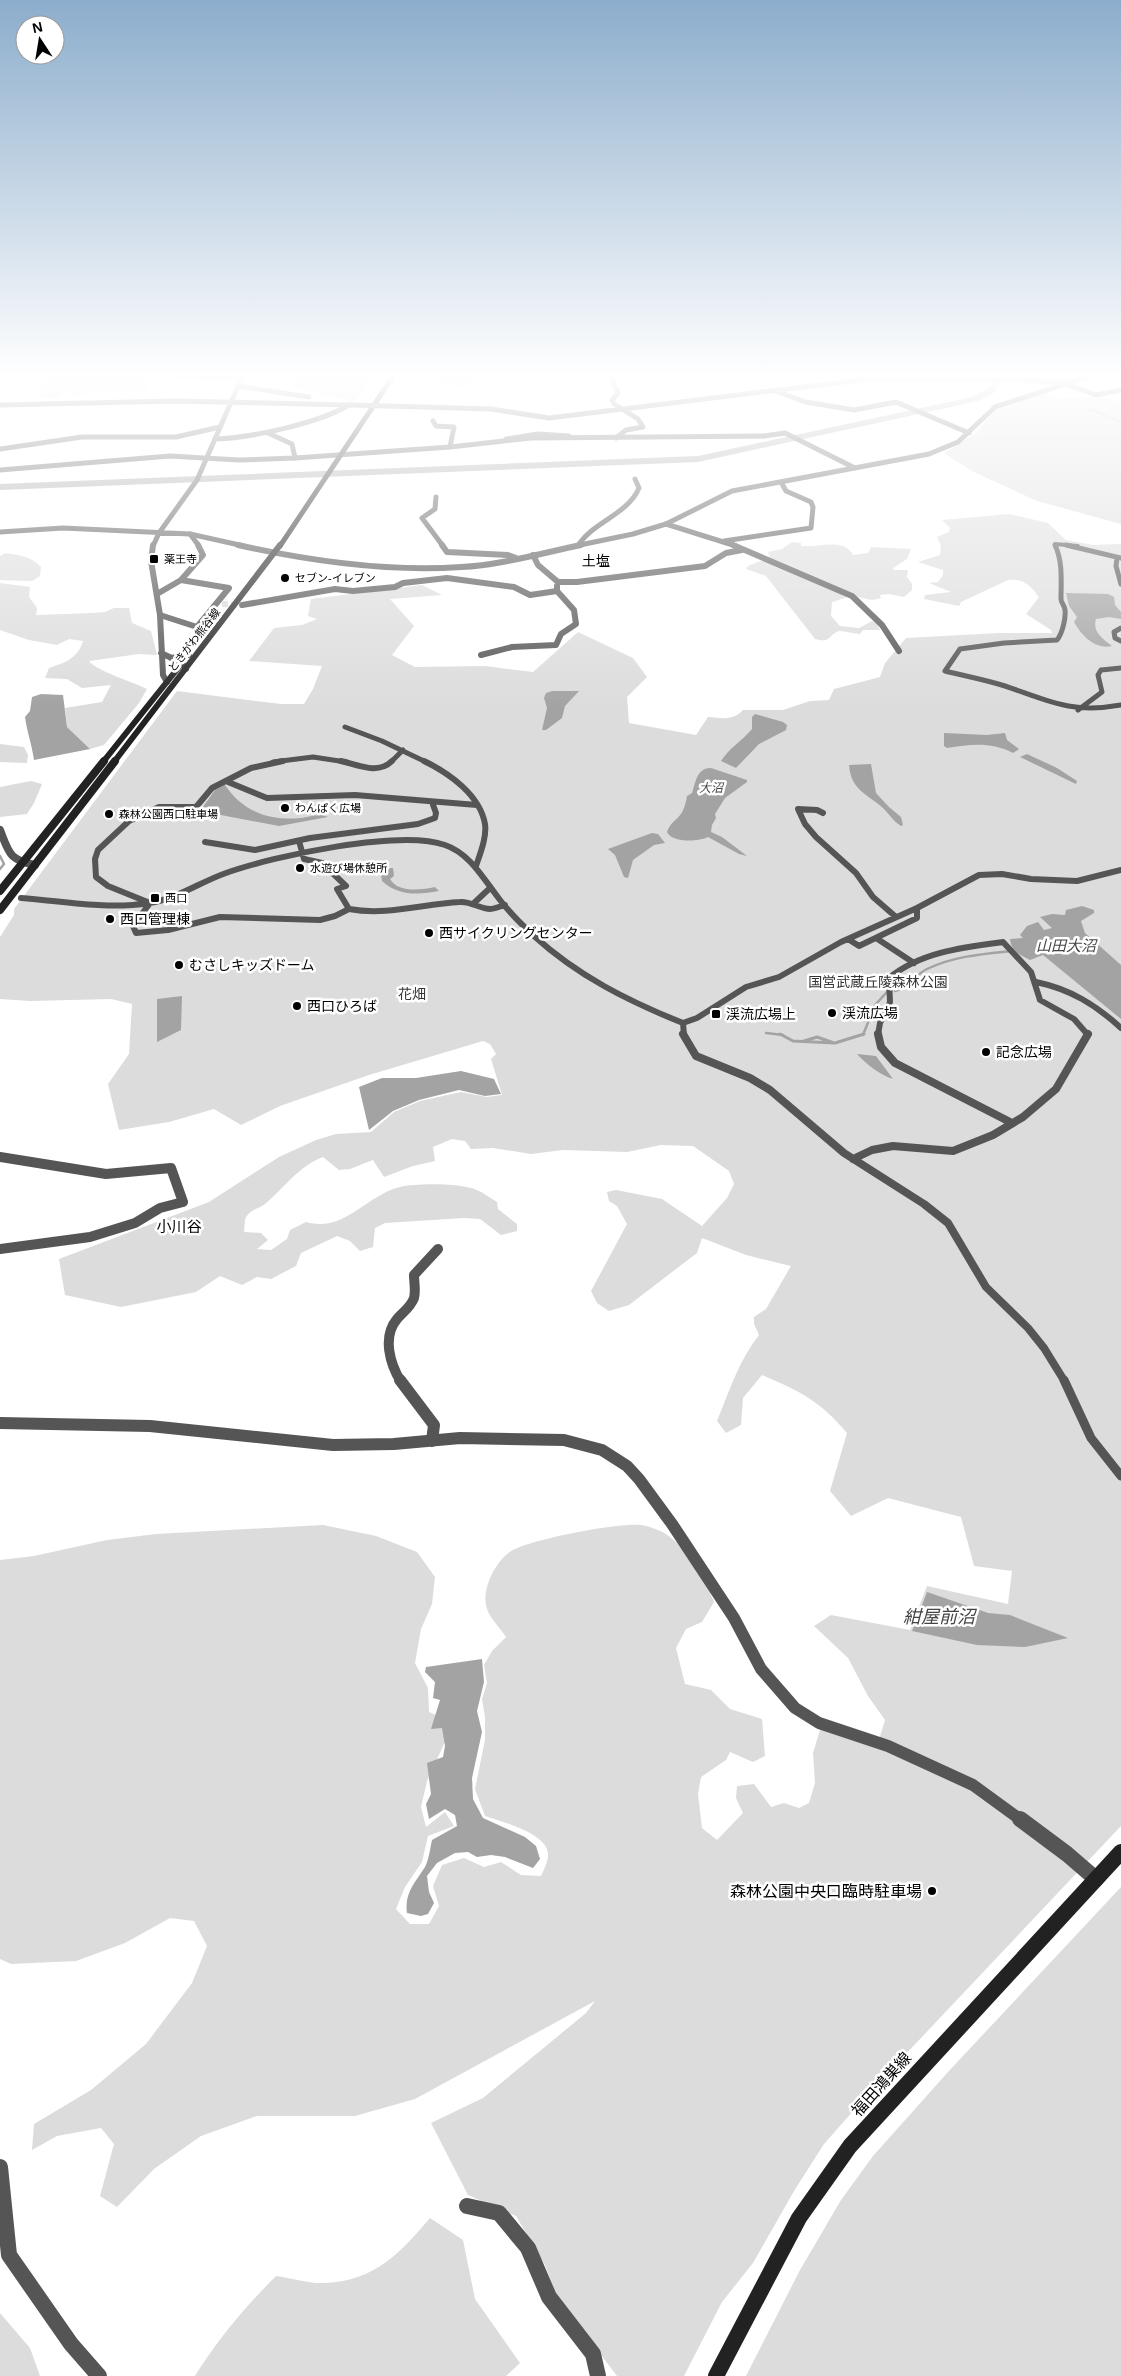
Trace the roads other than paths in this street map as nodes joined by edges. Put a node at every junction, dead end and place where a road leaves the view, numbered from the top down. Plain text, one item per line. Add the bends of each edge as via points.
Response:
1 (192, 486) edge
2 (313, 486) edge
3 (320, 486) edge
4 (638, 486) edge
5 (763, 486) edge
6 (783, 486) edge
7 (436, 497) dead end
8 (666, 524) junction
9 (0, 532) edge
10 (159, 533) junction
11 (190, 534) junction
12 (724, 541) junction
13 (579, 544) junction
14 (742, 550) junction
15 (272, 552) junction
16 (470, 554) junction
17 (533, 555) junction
18 (516, 558) junction
19 (1119, 558) edge
20 (453, 567) junction
21 (447, 578) junction
22 (181, 580) junction
23 (558, 582) junction
24 (1121, 584) edge
25 (557, 591) junction
26 (158, 594) junction
27 (242, 605) tunnel mouth
28 (160, 614) junction
29 (1121, 628) edge
30 (1121, 641) edge
31 (899, 651) dead end
32 (161, 653) junction
33 (189, 654) junction
34 (482, 654) dead end
35 (170, 658) junction
36 (184, 666) junction
37 (1121, 668) edge
38 (167, 682) junction
39 (1121, 705) edge
40 (1078, 710) junction
41 (345, 727) dead end
42 (403, 750) junction
43 (228, 782) junction
44 (432, 802) junction
45 (478, 804) junction
46 (823, 813) dead end
47 (0, 830) edge
48 (299, 841) junction
49 (205, 842) dead end
50 (303, 854) junction
51 (22, 863) junction
52 (35, 865) junction
53 (476, 866) junction
54 (1121, 870) edge
55 (490, 888) junction
56 (0, 891) edge
57 (21, 898) dead end
58 (150, 903) junction
59 (474, 903) junction
60 (505, 905) junction
61 (917, 908) junction
62 (349, 909) junction
63 (0, 910) edge
64 (896, 917) junction
65 (876, 938) junction
66 (848, 939) junction
67 (914, 963) junction
68 (1036, 982) junction
69 (683, 1023) junction
70 (1121, 1028) edge
71 (1012, 1123) junction
72 (0, 1157) edge
73 (853, 1159) junction
74 (0, 1249) edge
75 (438, 1249) dead end
76 (0, 1423) edge
77 (432, 1441) junction
78 (1121, 1476) edge
79 (1121, 1852) edge
80 (1096, 1880) junction
81 (0, 2166) edge
82 (467, 2206) dead end
83 (99, 2376) edge
84 (598, 2376) edge
85 (716, 2376) edge

1 - 10 street
2 - 15 main road, ときがわ熊谷線
3 - 15 main road, ときがわ熊谷線
4 - 13 street via 634,500 585,534
5 - 8 street via 720,495
6 - 12 street via 786,491 811,502 811,528
7 - 16 street via 434,509 422,518 443,549
8 - 12 street
8 - 13 street
9 - 10 street via 63,528
10 - 11 street
10 - 26 street via 150,555
11 - 15 street
11 - 22 street via 203,555
12 - 14 street
13 - 17 street
14 - 23 street via 726,553 706,566 658,574
14 - 31 street via 852,596 882,625
15 - 20 street via 396,567
15 - 33 main road, ときがわ熊谷線
15 - 36 main road, ときがわ熊谷線
16 - 18 street
16 - 20 street
17 - 18 street
17 - 23 street via 538,565
18 - 20 street
19 - 24 street via 1116,566
19 - 40 street via 1077,546 1055,544 1059,554 1060,600 1064,610 1061,635 1057,640 960,649 946,671
20 - 21 street
21 - 25 street via 514,587 530,595
21 - 27 street via 403,583 395,588 335,589
22 - 26 street
22 - 28 street via 229,588 197,627
23 - 25 street
25 - 34 street via 574,610 576,624 561,634 556,645 512,647
26 - 28 street
28 - 32 street
29 - 30 street via 1114,632 1115,638
32 - 35 street
32 - 38 street
33 - 35 street
33 - 36 main road, ときがわ熊谷線
35 - 36 street
36 - 38 main road, ときがわ熊谷線
36 - 52 main road, ときがわ熊谷線
37 - 40 street via 1101,670 1098,675 1102,692
38 - 51 main road, ときがわ熊谷線
39 - 40 street
41 - 42 street
42 - 43 street via 386,767 375,769 330,758 294,758 251,768
42 - 45 street via 455,780
43 - 44 street via 268,798 355,795
43 - 58 street via 212,788 196,807 159,807 140,816 117,830 98,850 96,877 105,886
44 - 45 street
44 - 48 street via 436,813 430,821
45 - 53 street via 485,825
46 - 64 street via 798,809 816,837 856,873 873,897
47 - 51 street via 11,858
48 - 49 street via 255,850
48 - 50 street
50 - 53 street via 427,840 445,844
50 - 58 street via 259,862
50 - 62 street via 304,859 322,863 346,886 337,889
51 - 52 street
51 - 56 main road, ときがわ熊谷線
52 - 63 main road, ときがわ熊谷線
53 - 55 street
54 - 61 street via 1078,881 988,874
55 - 59 street
55 - 60 street
57 - 58 street
58 - 62 street via 133,926 136,933 170,930 221,917 303,920 341,915
59 - 60 street via 490,909
59 - 62 street via 401,911
60 - 69 street via 553,952 615,994
61 - 64 street
61 - 65 street via 917,918
64 - 66 street
65 - 66 street via 860,946
65 - 67 street
66 - 69 street via 779,977 746,987 697,1018
67 - 68 street via 1003,942 1025,963
67 - 71 street via 894,972 889,978 890,1003 876,1035 884,1055
68 - 70 street via 1052,984 1079,995
68 - 71 street via 1040,1000 1074,1019 1088,1034 1086,1044 1074,1056 1056,1089
69 - 73 street via 683,1034 696,1056 750,1078 770,1090
71 - 73 street via 984,1141 965,1148 945,1151 890,1146 876,1148
72 - 74 street via 106,1174 171,1168 183,1202 160,1208 135,1223 90,1238
73 - 78 street via 948,1223 986,1287 1044,1348 1062,1375 1091,1438
75 - 77 street via 414,1276 414,1299 395,1322 390,1342 394,1367 405,1390 434,1425
76 - 77 street via 150,1426 333,1445
77 - 80 street via 460,1438 564,1440 585,1444 615,1457 639,1479 672,1524 734,1618 762,1669 794,1708 819,1723 888,1746 973,1785 1067,1854
79 - 80 main road, 福田鴻巣線
80 - 85 main road, 福田鴻巣線 via 850,2146 799,2218
81 - 83 street via 9,2255 71,2344
82 - 84 street via 499,2213 528,2248 549,2297 593,2354

